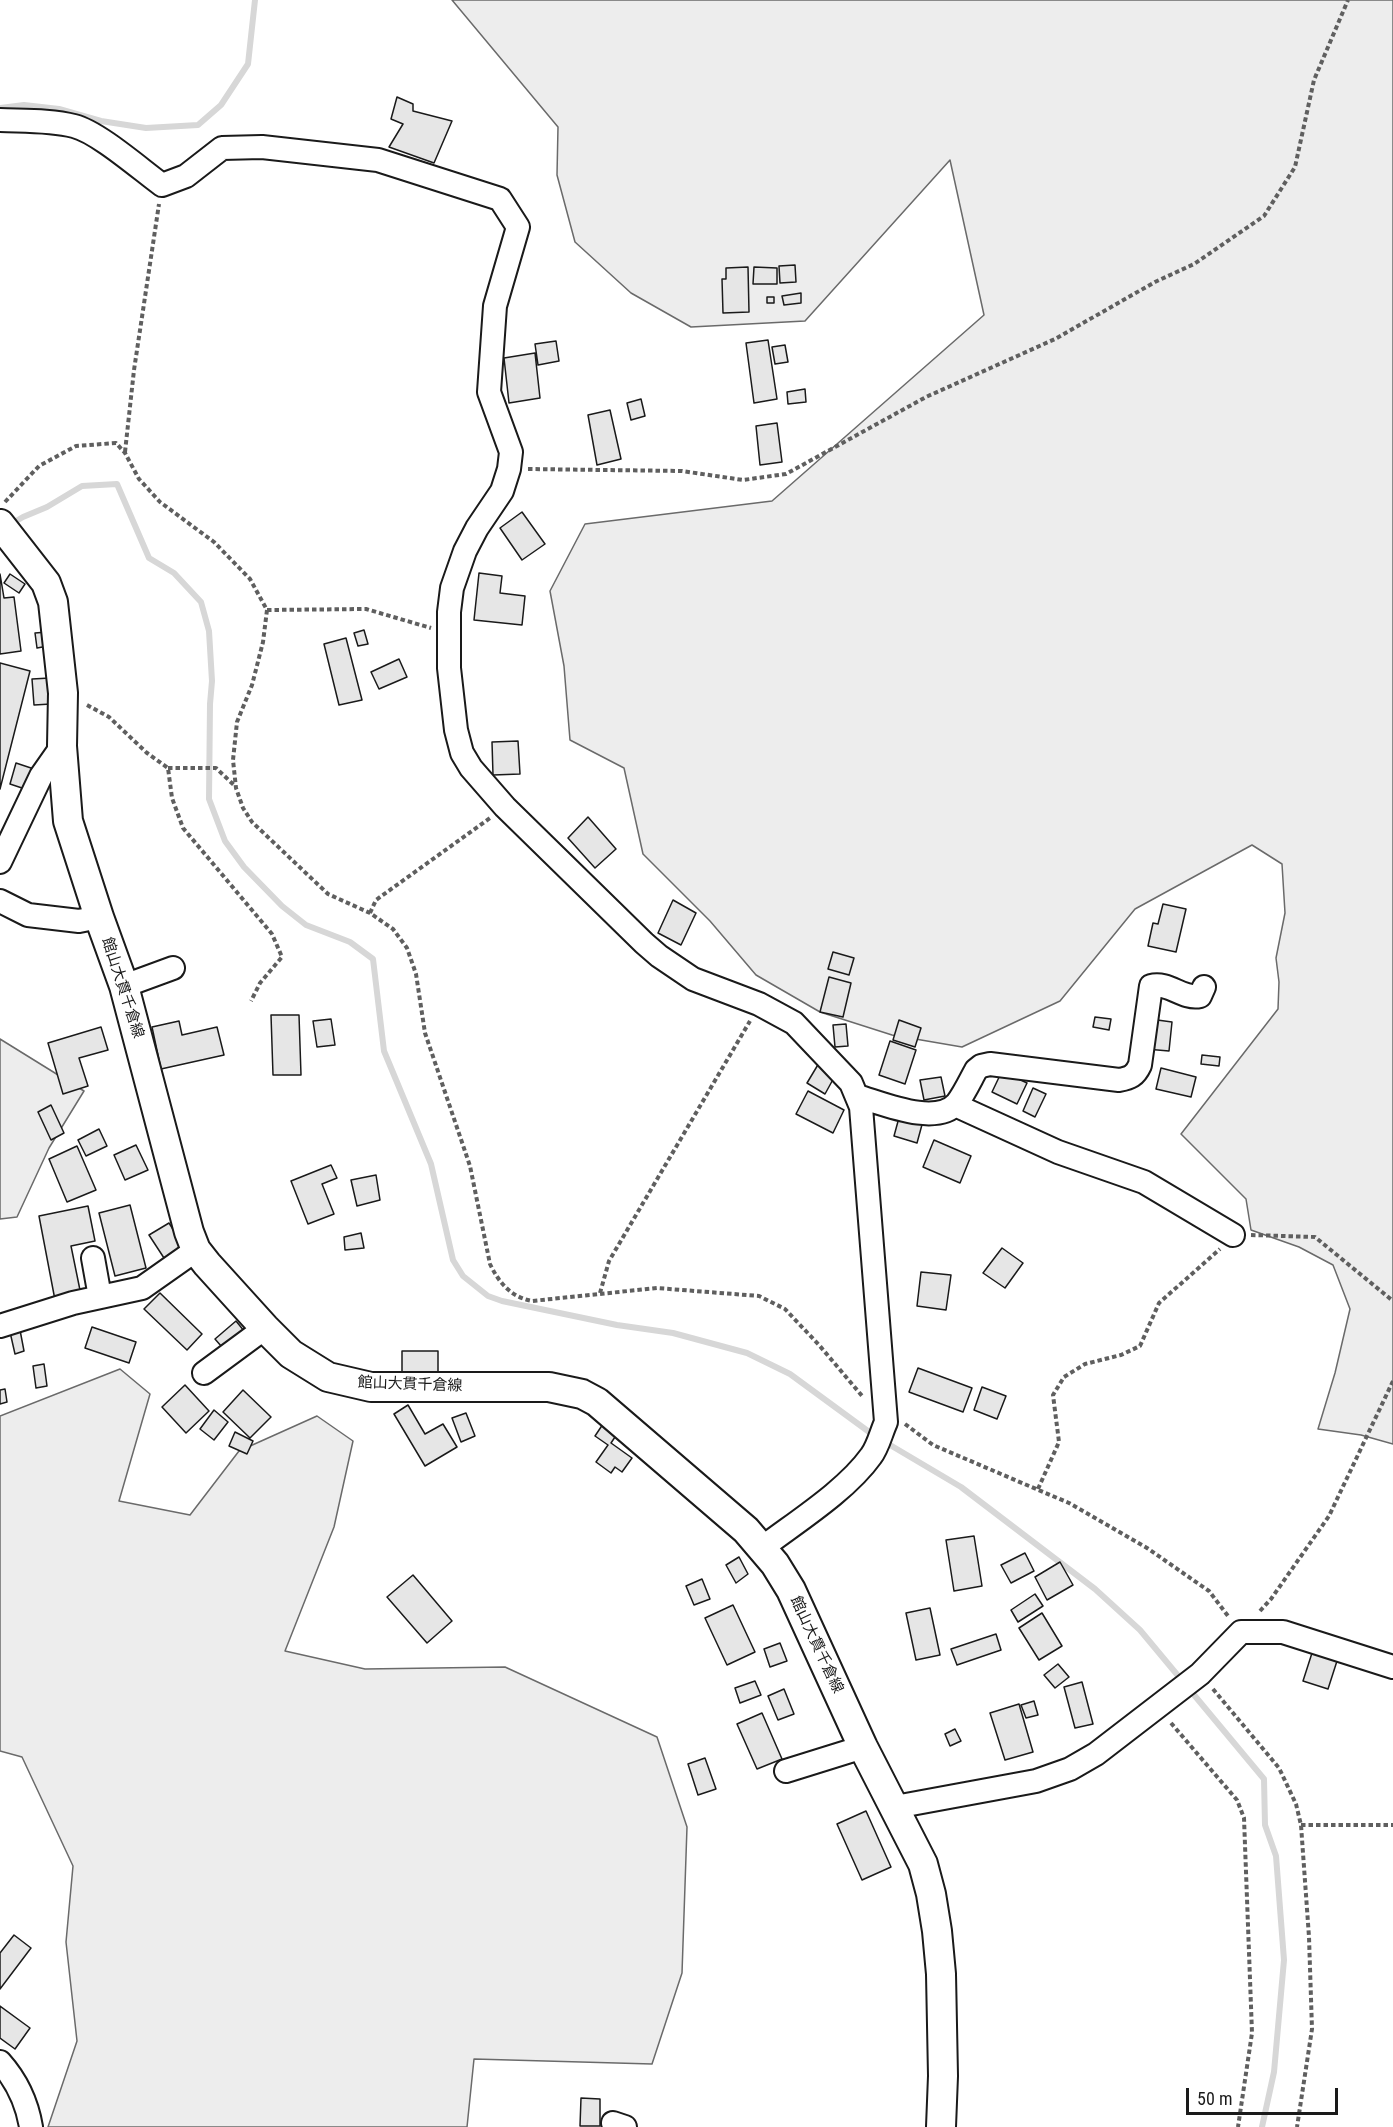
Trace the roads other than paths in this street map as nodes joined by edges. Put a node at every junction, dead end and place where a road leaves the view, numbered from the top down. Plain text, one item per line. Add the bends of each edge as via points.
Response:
1 (0, 120) edge
2 (6, 531) edge
3 (62, 747) junction
4 (7, 828) edge
5 (0, 862) edge
6 (0, 901) edge
7 (99, 916) junction
8 (173, 968) dead end
9 (124, 986) junction
10 (1204, 987) dead end
11 (857, 1096) junction
12 (955, 1105) junction
13 (1233, 1235) road end
14 (196, 1250) junction
15 (93, 1258) dead end
16 (100, 1297) junction
17 (0, 1326) edge
18 (265, 1328) junction
19 (204, 1373) dead end
20 (762, 1548) junction
21 (1393, 1667) edge
22 (863, 1747) junction
23 (786, 1771) dead end
24 (895, 1807) junction
25 (0, 2062) edge
26 (31, 2127) edge
27 (941, 2127) edge

1 - 11 street via 75,126 162,185 186,176 222,148 262,147 378,160 500,199 518,227 495,306 489,392 511,452 502,491 465,551 452,588 449,668 462,753 505,807 659,956 693,979 759,1004 794,1023 851,1083
2 - 3 main road, 館山大貫千倉線 via 46,583 53,602 63,693
3 - 4 street
3 - 7 main road, 館山大貫千倉線 via 68,821
4 - 5 street
6 - 7 street via 28,915 79,921
7 - 9 main road, 館山大貫千倉線
8 - 9 street
9 - 14 main road, 館山大貫千倉線
10 - 12 street via 1200,996 1194,997 1159,984 1151,986 1140,1065 1129,1078 990,1064 976,1070
11 - 12 street via 919,1114
11 - 20 street via 886,1422 873,1454 845,1485
12 - 13 street via 1058,1152 1144,1182
14 - 16 street via 142,1288
14 - 18 main road, 館山大貫千倉線
15 - 16 street
16 - 17 street
18 - 19 street
18 - 20 main road, 館山大貫千倉線 via 309,1366 349,1383 370,1387 549,1387 582,1394 597,1402 717,1504
20 - 22 main road, 館山大貫千倉線 via 791,1590
21 - 24 street via 1283,1632 1241,1632 1200,1674 1096,1754 1070,1768 1036,1781
22 - 23 street
22 - 24 main road, 館山大貫千倉線
24 - 27 main road, 館山大貫千倉線 via 922,1864 938,1931 943,2014
25 - 26 street via 23,2096

